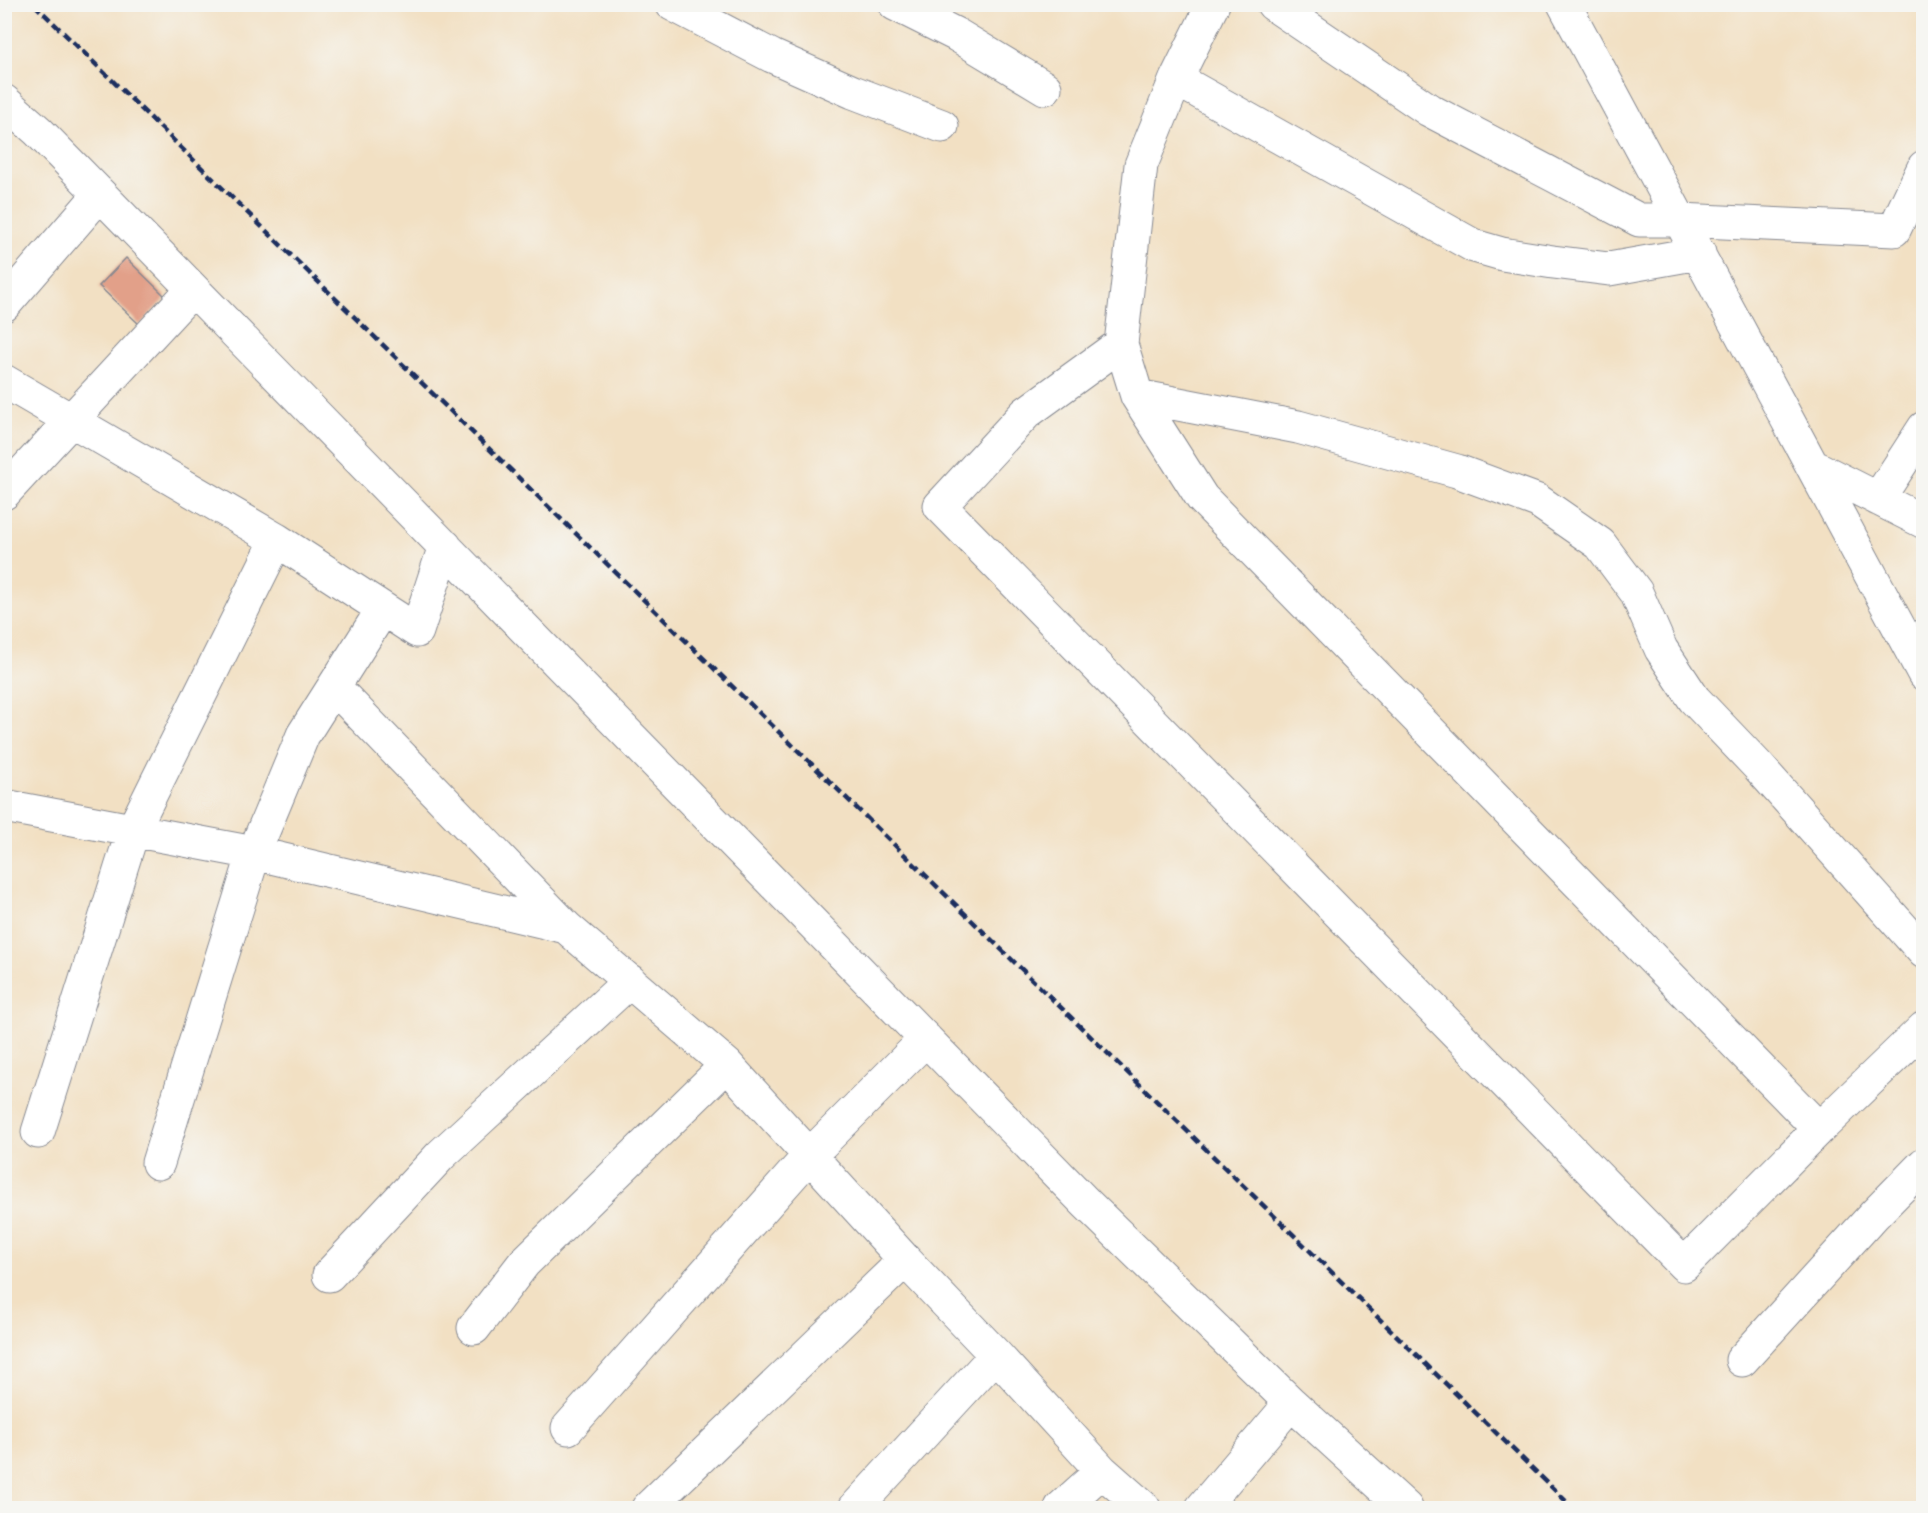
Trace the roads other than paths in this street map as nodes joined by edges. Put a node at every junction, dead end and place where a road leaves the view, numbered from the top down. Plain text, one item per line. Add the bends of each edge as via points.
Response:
1 (672, 4) edge
2 (895, 4) edge
3 (1213, 4) edge
4 (1273, 4) edge
5 (1564, 4) edge
6 (1176, 80) junction
7 (1045, 88) dead end
8 (4, 101) edge
9 (942, 126) dead end
10 (1923, 167) edge
11 (100, 194) junction
12 (1680, 220) junction
13 (1698, 253) junction
14 (193, 289) junction
15 (4, 305) edge
16 (1121, 344) junction
17 (4, 381) edge
18 (1137, 396) junction
19 (72, 420) junction
20 (1923, 428) edge
21 (1813, 466) junction
22 (4, 493) edge
23 (1878, 499) junction
24 (1923, 522) edge
25 (277, 540) junction
26 (445, 546) junction
27 (383, 609) junction
28 (1923, 674) edge
29 (334, 687) junction
30 (4, 806) edge
31 (133, 830) junction
32 (254, 853) junction
33 (566, 927) junction
34 (1923, 952) edge
35 (630, 981) junction
36 (1923, 1028) edge
37 (926, 1039) junction
38 (727, 1065) junction
39 (1819, 1129) junction
40 (38, 1132) dead end
41 (809, 1156) junction
42 (158, 1163) dead end
43 (1923, 1164) edge
44 (905, 1260) junction
45 (329, 1275) dead end
46 (474, 1328) dead end
47 (996, 1355) junction
48 (1742, 1360) dead end
49 (1291, 1403) junction
50 (568, 1428) dead end
51 (1102, 1471) junction
52 (648, 1509) edge
53 (855, 1509) edge
54 (1061, 1509) edge
55 (1144, 1509) edge
56 (1202, 1509) edge
57 (1406, 1509) edge

1 - 9 street via 782,60
2 - 7 street via 957,35
3 - 6 street
4 - 12 street via 1429,110 1639,220
5 - 12 street
6 - 13 street via 1474,246 1543,261 1609,269
6 - 16 street via 1141,165
8 - 11 street
10 - 12 street via 1894,230
11 - 14 street
11 - 15 street
12 - 13 street
13 - 21 street
14 - 19 street
14 - 26 street
16 - 18 street
16 - 39 street via 1026,413 940,506 1684,1265
17 - 19 street
18 - 34 street via 1298,427 1457,471 1538,501 1600,544 1636,592 1660,649 1694,699
18 - 39 street via 1202,498
19 - 22 street
19 - 25 street
20 - 23 street
21 - 23 street
21 - 28 street
23 - 24 street
25 - 27 street
25 - 31 street
26 - 27 street via 417,631
26 - 37 street
27 - 29 street
29 - 32 street via 303,735
29 - 33 street
30 - 31 street
31 - 32 street
31 - 40 street
32 - 33 street
32 - 42 street
33 - 35 street
35 - 38 street
35 - 45 street via 441,1155
36 - 39 street
37 - 41 street
37 - 49 street via 1087,1204
38 - 41 street
38 - 46 street via 524,1263
41 - 44 street
41 - 50 street
43 - 48 street
44 - 47 street
44 - 52 street
47 - 51 street
47 - 53 street
49 - 56 street
49 - 57 street
51 - 54 street
51 - 55 street

